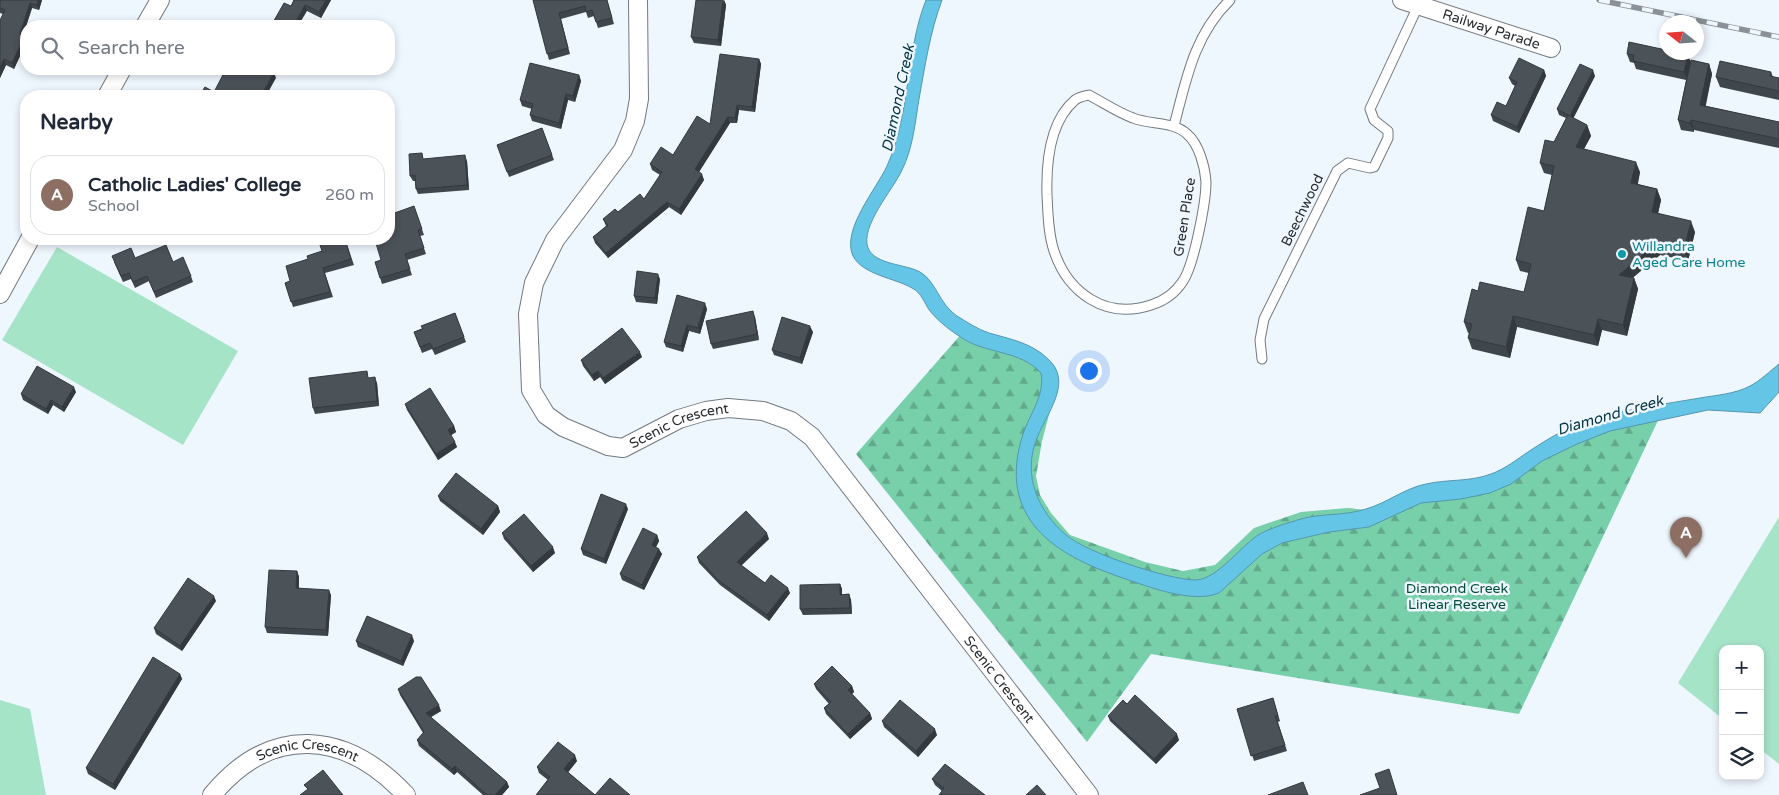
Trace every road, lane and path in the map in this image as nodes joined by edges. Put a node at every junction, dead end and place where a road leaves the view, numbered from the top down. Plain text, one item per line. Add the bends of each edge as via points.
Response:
1 (160, 0) edge
2 (638, 0) edge
3 (1230, 0) edge
4 (1410, 3) edge
5 (148, 20) edge
6 (1551, 48) dead end
7 (119, 75) edge
8 (110, 90) edge
9 (1174, 126) junction
10 (27, 245) edge
11 (0, 294) edge
12 (1262, 359) dead end
13 (212, 795) edge
14 (406, 795) edge
15 (1089, 795) edge

1 - 5 street
2 - 15 street, Scenic Crescent via 639,99 635,121 623,150 555,240 534,283 528,314 531,390 546,415 572,431 608,446 623,448 679,419 706,411 728,408 763,411 791,421 812,437
3 - 9 lane via 1205,29 1182,89
4 - 6 street, Railway Parade
4 - 12 lane, Beechwood via 1370,109 1374,120 1388,131 1388,138 1372,168 1348,163 1337,171 1264,319 1260,340
7 - 8 street
9 - 9 lane, Green Place via 1187,134 1196,147 1206,184 1190,267 1175,292 1150,306 1120,310 1102,306 1075,289 1054,250 1048,222 1046,171 1056,129 1077,98 1090,95 1135,119
10 - 11 street
13 - 14 street, Scenic Crescent via 246,762 285,744 334,748 364,758 388,775

